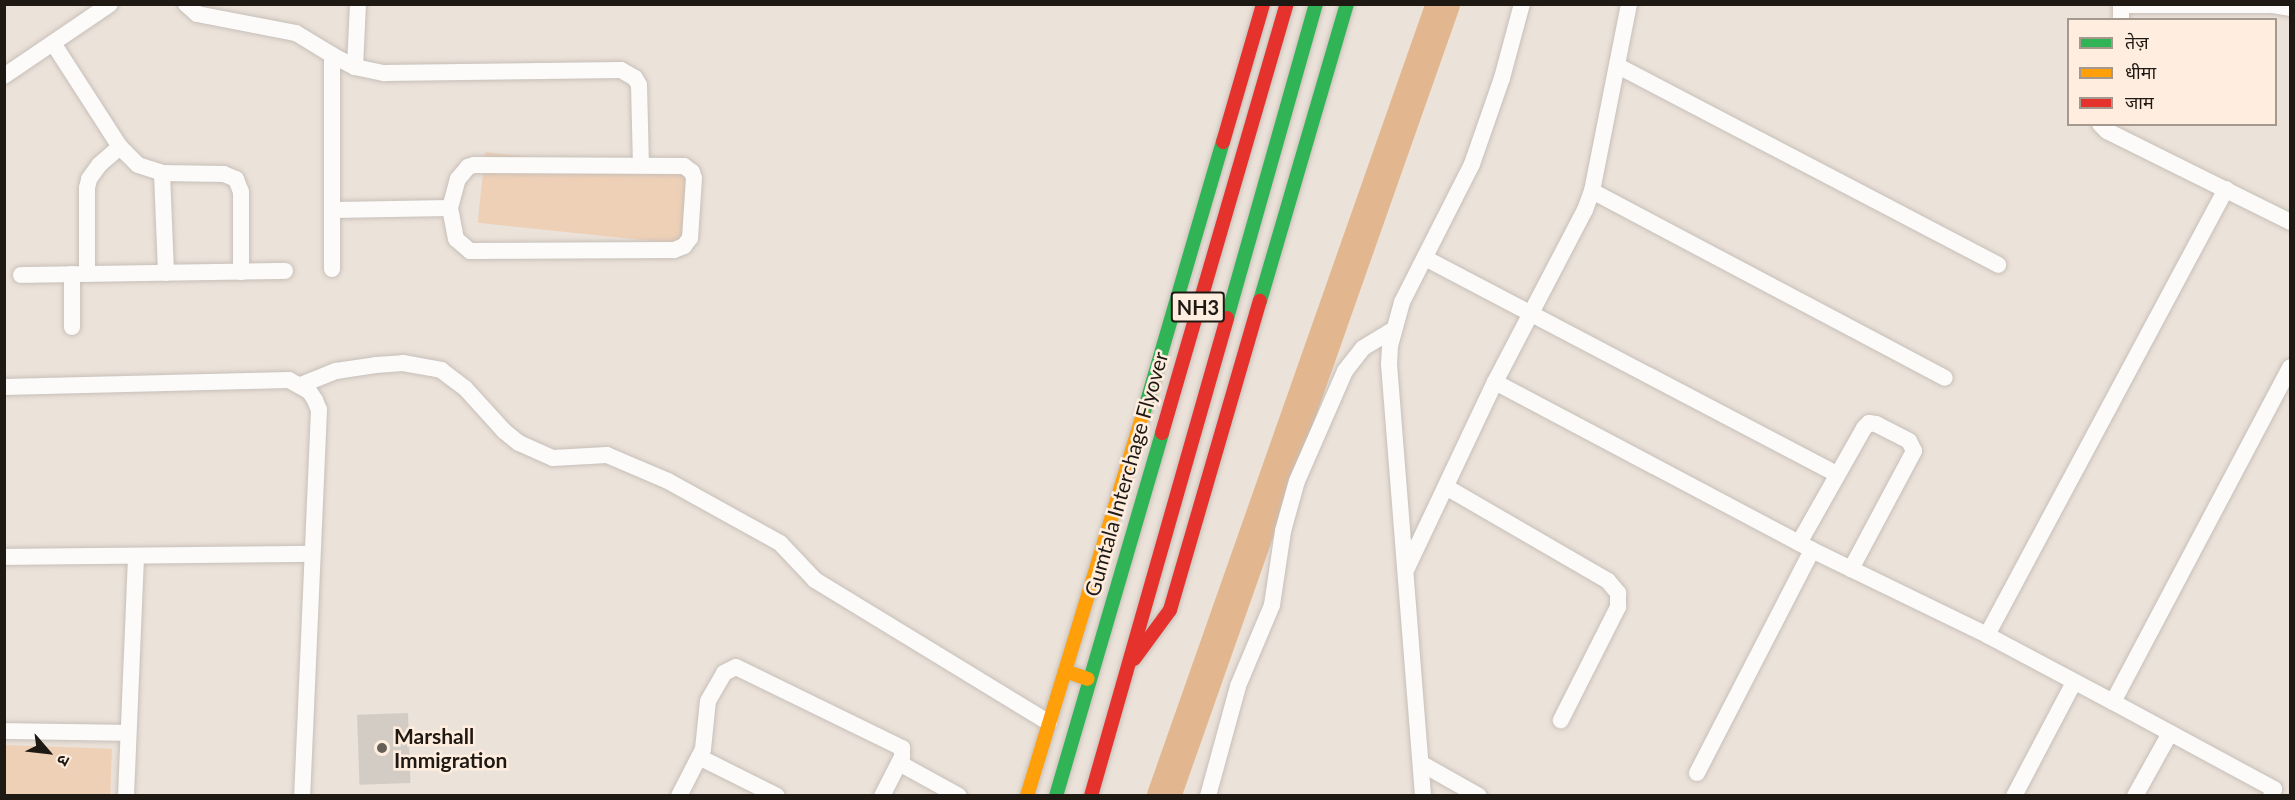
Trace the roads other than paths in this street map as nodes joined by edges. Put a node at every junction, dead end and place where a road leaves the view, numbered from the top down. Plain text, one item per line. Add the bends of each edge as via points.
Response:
1 (110, 4) edge
2 (186, 4) edge
3 (358, 4) edge
4 (1263, 4) edge
5 (1287, 4) edge
6 (1316, 4) edge
7 (1347, 4) edge
8 (1522, 4) edge
9 (1629, 4) edge
10 (2121, 5) edge
11 (2290, 8) edge
12 (53, 43) junction
13 (332, 56) junction
14 (1618, 66) junction
15 (355, 68) junction
16 (4, 76) edge
17 (2102, 126) edge
18 (120, 147) junction
19 (641, 165) junction
20 (162, 173) junction
21 (2226, 189) junction
22 (1592, 191) junction
23 (450, 208) junction
24 (333, 210) junction
25 (2290, 222) edge
26 (1425, 258) junction
27 (1998, 265) dead end
28 (332, 269) dead end
29 (241, 272) junction
30 (285, 272) dead end
31 (166, 273) junction
32 (80, 274) junction
33 (21, 275) dead end
34 (1531, 314) junction
35 (72, 327) dead end
36 (1393, 330) junction
37 (2290, 367) edge
38 (1945, 378) dead end
39 (1495, 382) junction
40 (301, 385) junction
41 (4, 387) edge
42 (1837, 474) junction
43 (1446, 487) junction
44 (1806, 547) junction
45 (312, 555) junction
46 (136, 556) junction
47 (4, 557) edge
48 (1406, 569) junction
49 (1851, 569) junction
50 (1987, 636) junction
51 (1127, 668) junction
52 (1065, 671) junction
53 (1088, 679) junction
54 (2074, 682) junction
55 (2113, 702) junction
56 (1561, 720) dead end
57 (1049, 723) junction
58 (4, 731) edge
59 (128, 732) junction
60 (2170, 733) junction
61 (699, 757) junction
62 (899, 764) junction
63 (1422, 764) junction
64 (1698, 774) dead end
65 (2277, 793) edge
66 (126, 795) edge
67 (303, 795) edge
68 (679, 795) edge
69 (777, 795) edge
70 (882, 795) edge
71 (958, 795) edge
72 (1027, 795) edge
73 (1056, 795) edge
74 (1091, 795) edge
75 (1208, 795) edge
76 (1424, 795) edge
77 (1479, 795) edge
78 (2014, 795) edge
79 (2135, 795) edge

1 - 12 street
2 - 13 street via 197,14 296,33
3 - 15 street
4 - 52 main road
5 - 53 main road, Gumtala Interchage Flyover / NH3
6 - 51 main road, NH3
7 - 51 main road via 1170,610
8 - 26 street via 1472,164
9 - 14 street
10 - 11 street
12 - 16 street
12 - 18 street
13 - 15 street
13 - 24 street
14 - 22 street
14 - 27 street
15 - 19 street via 384,73 621,70 639,85
17 - 21 street
18 - 20 street via 138,165
18 - 32 street via 89,179
19 - 23 street via 474,165 458,178
19 - 23 street via 684,166 692,172 690,238 680,249 470,251 456,240
20 - 29 street via 224,174 240,184
20 - 31 street
21 - 25 street
21 - 50 street
22 - 34 street via 1577,228
22 - 38 street
23 - 24 street
24 - 28 street
26 - 34 street
26 - 36 street via 1402,302
29 - 30 street
29 - 31 street
31 - 32 street
32 - 33 street
32 - 35 street
34 - 39 street
34 - 42 street
36 - 48 street via 1389,365
36 - 75 street via 1370,342 1345,371 1297,481 1283,531 1272,605 1238,686
37 - 55 street
39 - 43 street
39 - 44 street
40 - 41 street via 289,380
40 - 45 street via 319,410
40 - 57 street via 336,371 376,364 403,363 441,370 465,388 519,443 553,458 607,455 668,480 780,543 815,580
42 - 44 street
42 - 49 street via 1869,423 1914,447
43 - 48 street
43 - 56 street via 1608,582 1618,593 1617,607
44 - 49 street
44 - 64 street
45 - 46 street
45 - 67 street
46 - 47 street
46 - 59 street
48 - 63 street
49 - 50 street
50 - 54 street
51 - 74 main road, NH3
52 - 53 main road
52 - 57 main road
53 - 73 main road, NH3
54 - 55 street
54 - 78 street
55 - 60 street
57 - 72 main road
58 - 59 street
59 - 66 street
60 - 65 street
60 - 79 street
61 - 62 street via 707,733 708,700 724,673 736,667 899,746 904,754
61 - 68 street
61 - 69 street
62 - 70 street
62 - 71 street
63 - 76 street
63 - 77 street

